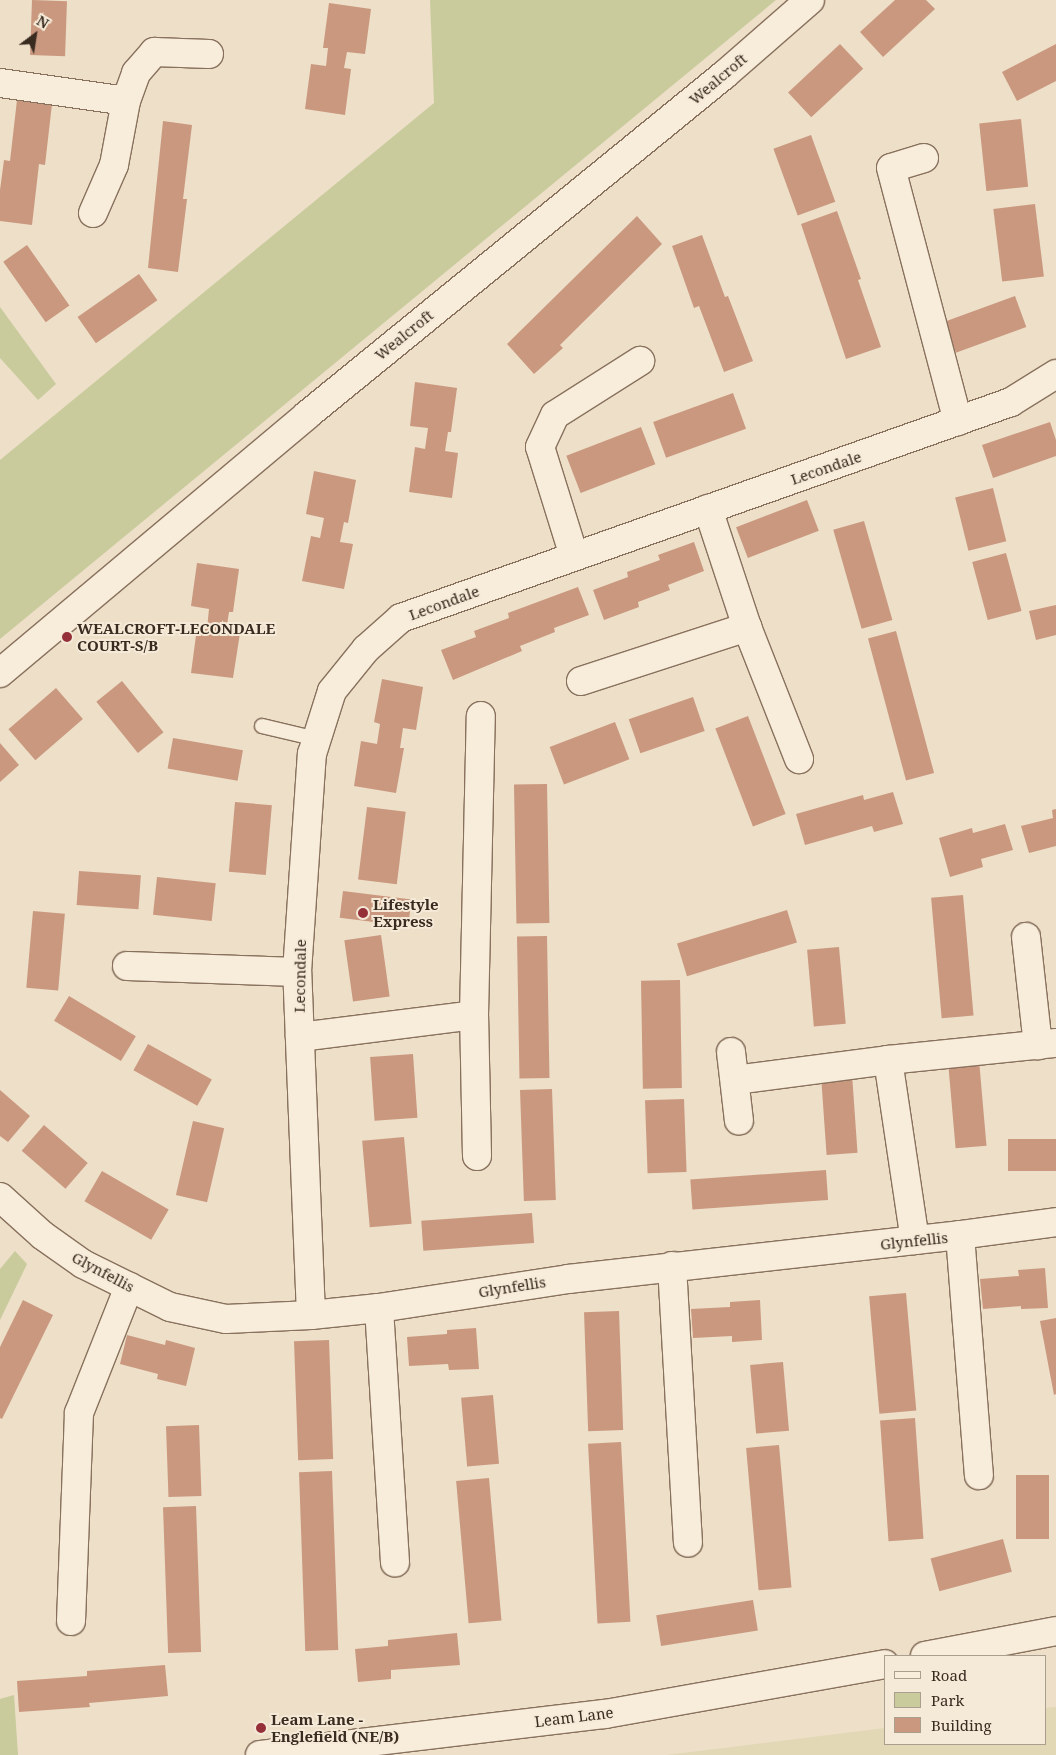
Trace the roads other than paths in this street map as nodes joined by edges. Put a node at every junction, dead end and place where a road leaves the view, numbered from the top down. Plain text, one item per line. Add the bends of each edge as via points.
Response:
1 (810, 0) edge
2 (209, 54) dead end
3 (0, 83) edge
4 (126, 101) junction
5 (924, 158) dead end
6 (93, 213) dead end
7 (640, 361) dead end
8 (1056, 374) edge
9 (958, 421) junction
10 (708, 509) junction
11 (574, 556) junction
12 (747, 627) junction
13 (0, 673) edge
14 (581, 681) dead end
15 (481, 716) dead end
16 (262, 726) dead end
17 (317, 739) junction
18 (798, 759) dead end
19 (1026, 937) dead end
20 (127, 966) dead end
21 (297, 972) junction
22 (474, 1015) junction
23 (300, 1037) junction
24 (1047, 1044) edge
25 (732, 1052) dead end
26 (888, 1060) junction
27 (735, 1080) junction
28 (739, 1121) dead end
29 (477, 1156) dead end
30 (0, 1197) edge
31 (1056, 1222) edge
32 (960, 1236) junction
33 (915, 1240) junction
34 (672, 1266) junction
35 (129, 1287) junction
36 (379, 1308) junction
37 (311, 1315) junction
38 (979, 1475) dead end
39 (688, 1543) dead end
40 (395, 1562) dead end
41 (71, 1621) dead end
42 (1056, 1632) edge
43 (930, 1655) edge
44 (884, 1664) edge
45 (260, 1755) edge

1 - 13 street, Wealcroft via 724,75 307,414
2 - 4 street via 154,52 136,73
3 - 4 street
4 - 6 street via 114,165
5 - 9 street via 891,168
7 - 11 street via 555,415 540,447
8 - 9 street, Lecondale via 1011,402
9 - 10 street, Lecondale
10 - 11 street, Lecondale
10 - 12 street
11 - 17 street, Lecondale via 401,618 366,649 332,691
12 - 14 street
12 - 18 street
15 - 22 street
16 - 17 lane
17 - 21 street, Lecondale via 312,754
19 - 24 street
20 - 21 street
21 - 23 street, Lecondale
22 - 23 street
22 - 29 street
23 - 37 street, Lecondale
24 - 26 street
25 - 27 street
26 - 27 street
26 - 33 street
27 - 28 street
30 - 35 street, Glynfellis via 42,1235 76,1259
31 - 32 street, Glynfellis
32 - 33 street, Glynfellis
32 - 38 street
33 - 34 street, Glynfellis
34 - 36 street, Glynfellis
34 - 39 street
35 - 37 street, Glynfellis via 170,1307 226,1319
35 - 41 street via 79,1413
36 - 37 street, Glynfellis
36 - 40 street
42 - 43 street
44 - 45 street, Leam Lane via 605,1714

